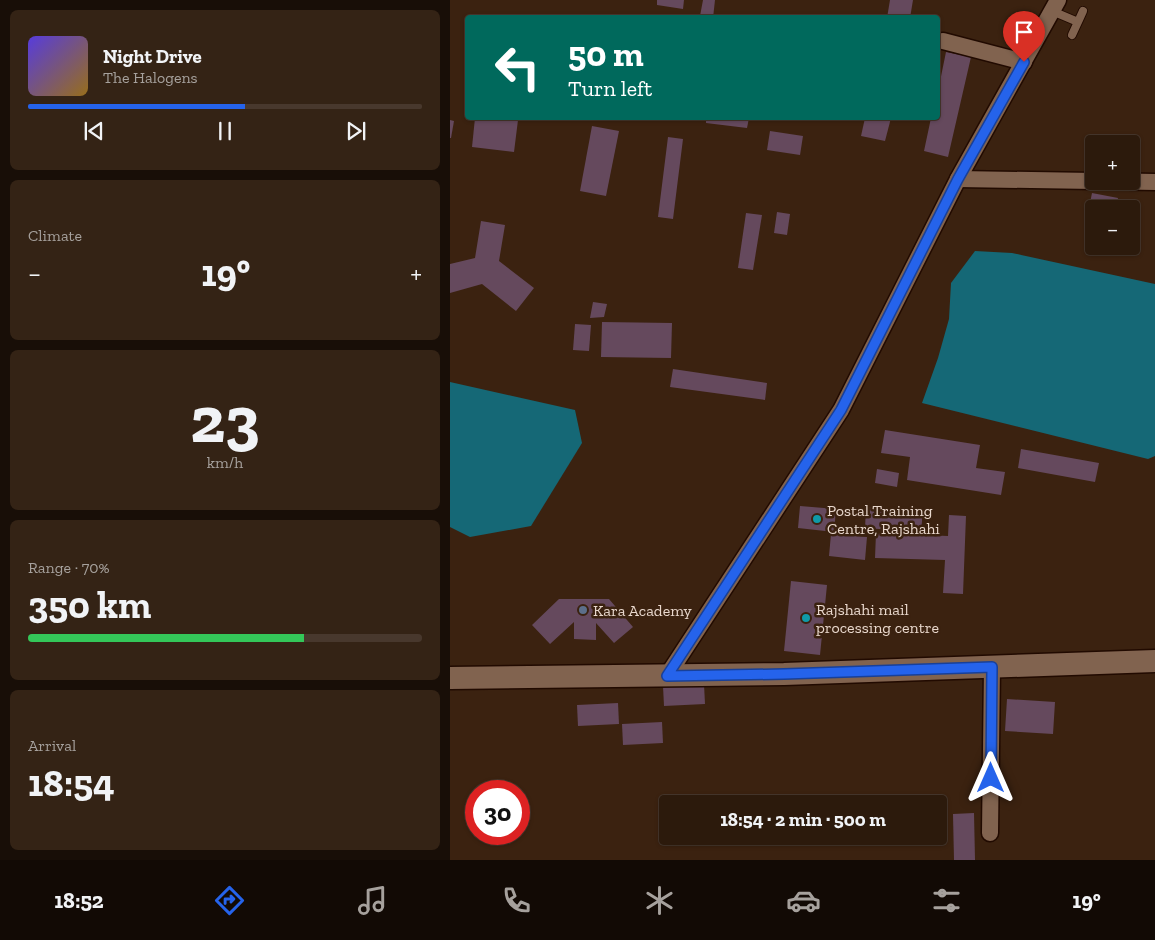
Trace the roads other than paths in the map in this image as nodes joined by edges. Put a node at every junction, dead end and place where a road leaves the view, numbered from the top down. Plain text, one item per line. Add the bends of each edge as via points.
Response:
1 (1055, 6) edge
2 (1072, 35) dead end
3 (943, 41) dead end
4 (1024, 62) junction
5 (958, 179) junction
6 (1085, 181) edge
7 (1140, 182) edge
8 (1155, 182) edge
9 (1155, 661) edge
10 (992, 667) junction
11 (667, 676) junction
12 (450, 678) edge
13 (990, 833) dead end

1 - 2 lane via 1078,22 1083,11 1080,19
1 - 4 street
3 - 4 street
4 - 5 street
5 - 6 street
5 - 11 street via 841,410
7 - 8 street
9 - 10 street
10 - 11 street
10 - 13 street
11 - 12 street

